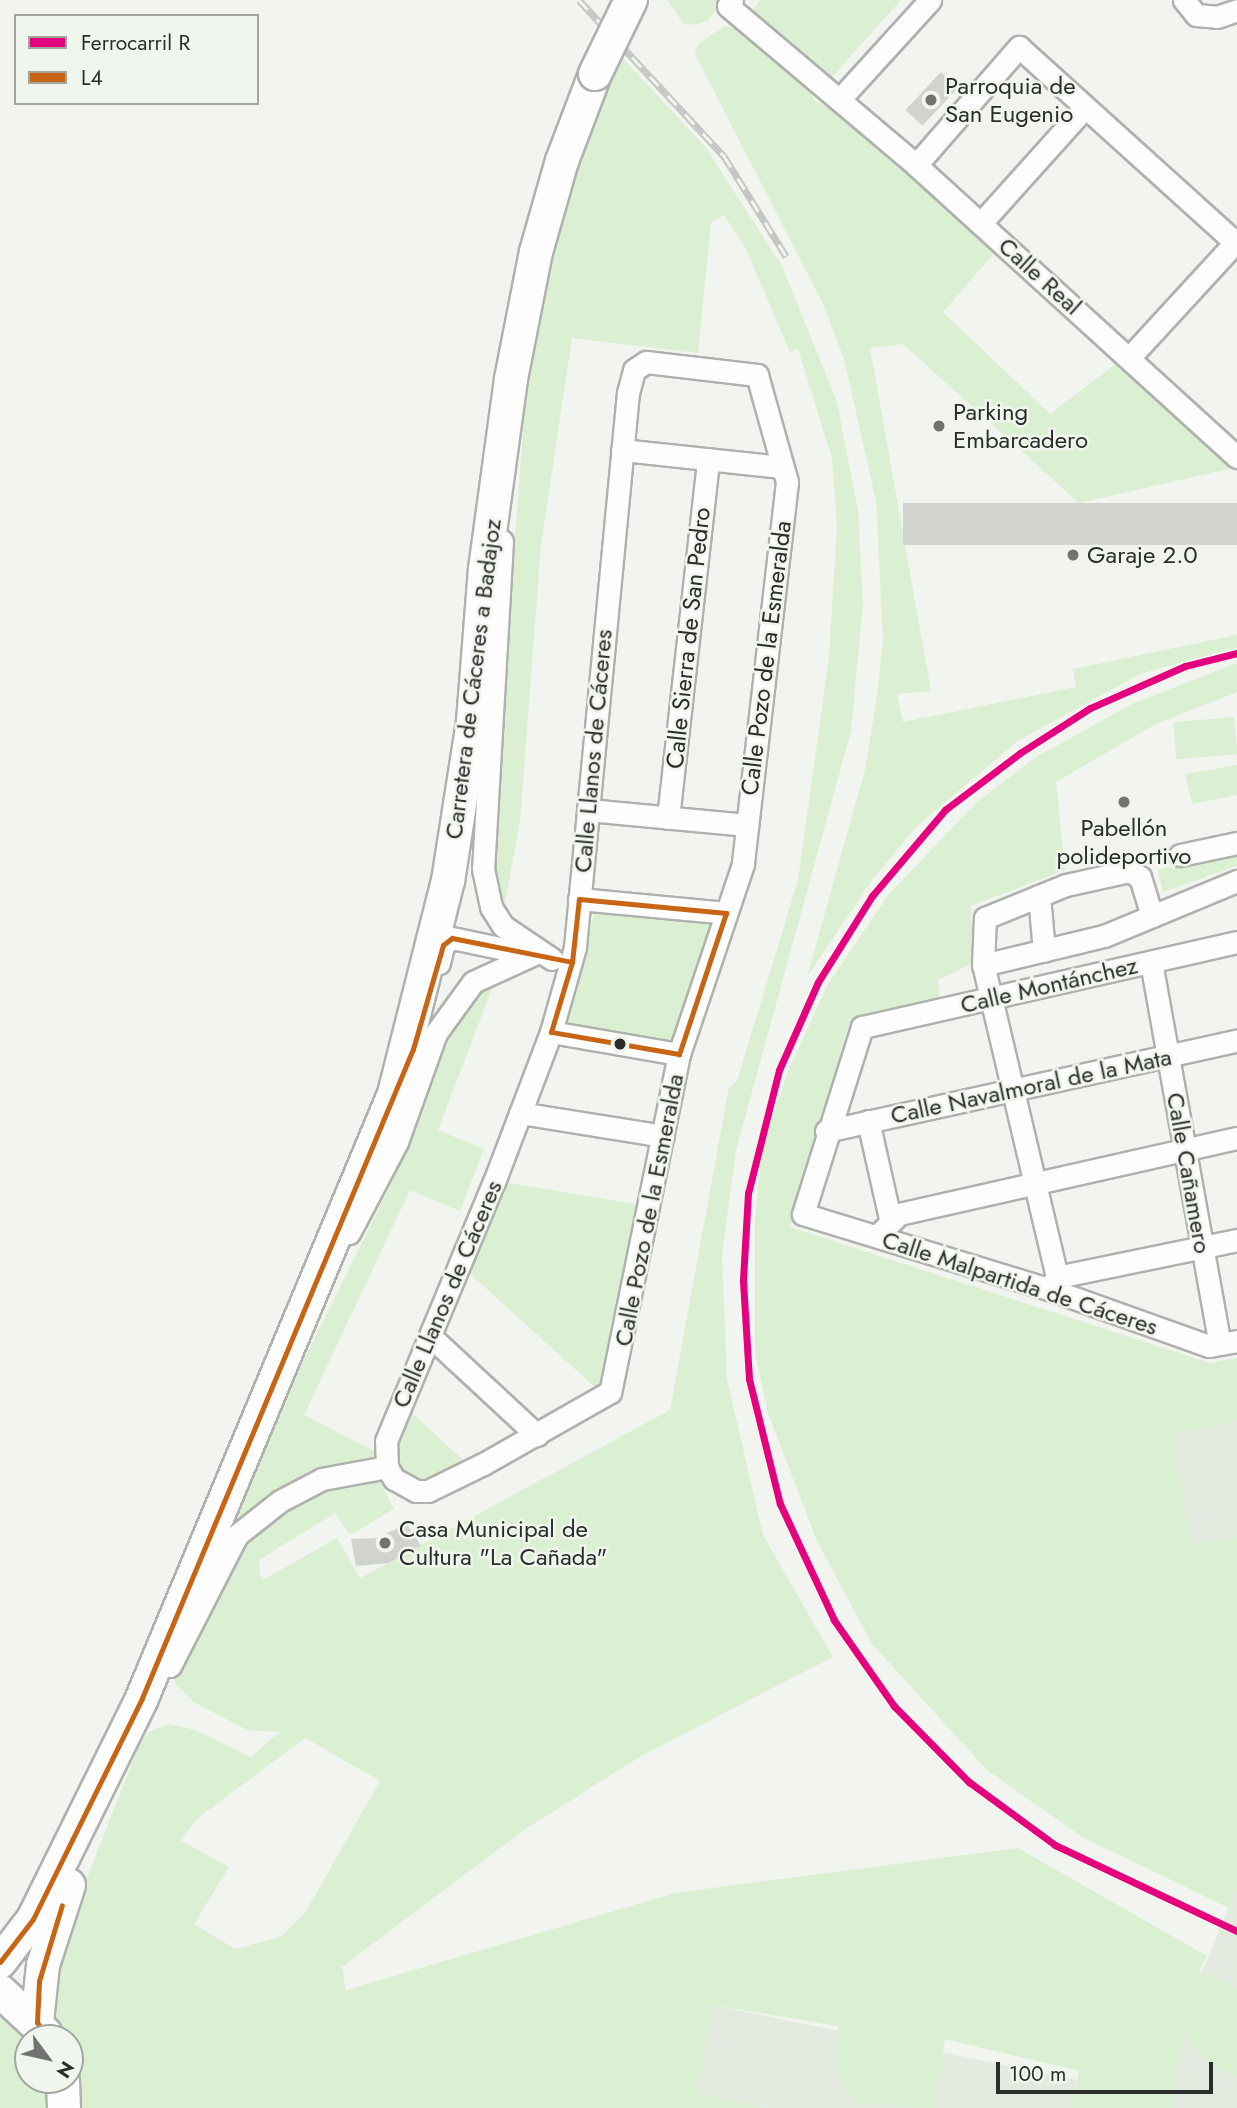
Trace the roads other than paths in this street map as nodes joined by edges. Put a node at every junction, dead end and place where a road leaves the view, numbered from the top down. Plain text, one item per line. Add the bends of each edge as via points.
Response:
1 (631, 0) edge
2 (930, 0) edge
3 (730, 3) edge
4 (1190, 7) edge
5 (1237, 10) edge
6 (840, 99) junction
7 (1085, 107) junction
8 (916, 165) junction
9 (981, 223) junction
10 (1236, 244) edge
11 (1130, 357) junction
12 (634, 370) joint
13 (511, 379) junction
14 (622, 450) junction
15 (1237, 457) edge
16 (708, 459) junction
17 (780, 467) junction
18 (503, 496) junction
19 (473, 721) junction
20 (588, 810) junction
21 (668, 818) junction
22 (747, 825) junction
23 (1237, 843) edge
24 (1180, 855) dead end
25 (1237, 881) edge
26 (1039, 896) junction
27 (579, 899) junction
28 (726, 913) junction
29 (1152, 916) junction
30 (452, 938) junction
31 (1237, 942) edge
32 (1044, 951) junction
33 (552, 959) junction
34 (1151, 962) junction
35 (983, 965) junction
36 (990, 998) junction
37 (551, 1032) junction
38 (1237, 1041) edge
39 (679, 1054) junction
40 (1169, 1056) junction
41 (1011, 1090) junction
42 (394, 1094) junction
43 (520, 1114) junction
44 (868, 1121) junction
45 (826, 1131) junction
46 (663, 1136) junction
47 (1237, 1138) edge
48 (1185, 1147) junction
49 (1035, 1183) junction
50 (890, 1219) junction
51 (877, 1236) junction
52 (1237, 1240) edge
53 (341, 1247) junction
54 (1201, 1247) junction
55 (1053, 1283) junction
56 (430, 1336) junction
57 (1229, 1342) edge
58 (274, 1388) junction
59 (537, 1435) junction
60 (387, 1467) junction
61 (115, 1756) junction
62 (104, 1800) junction
63 (0, 1962) edge
64 (0, 1991) edge
65 (36, 2024) edge
66 (42, 2024) edge

1 - 13 highway, Carretera de Cáceres a Badajoz, bridge via 595,74 562,161 536,252
2 - 6 street
3 - 6 street, Calle Real
4 - 5 street via 1217,17
6 - 8 street, Calle Real
7 - 8 street via 1019,47
7 - 9 street
7 - 10 street
8 - 9 street, Calle Real
9 - 11 street, Calle Real
10 - 11 street
11 - 15 street, Calle Real
12 - 14 street, Calle Llanos de Cáceres
12 - 17 street, Calle Pozo de la Esmeralda via 646,362 757,374
13 - 18 highway, Carretera de Cáceres a Badajoz
13 - 19 highway, Carretera de Cáceres a Badajoz via 485,569
14 - 16 street
14 - 20 street, Calle Llanos de Cáceres
16 - 17 street
16 - 21 street, Calle Sierra de San Pedro
17 - 22 street, Calle Pozo de la Esmeralda via 787,482
18 - 30 highway, Carretera de Cáceres a Badajoz via 475,810
18 - 33 street via 483,869 492,907 503,926
19 - 30 street via 465,828 448,928
19 - 42 highway, Carretera de Cáceres a Badajoz via 448,881
20 - 21 street
20 - 27 street, Calle Llanos de Cáceres
21 - 22 street
22 - 28 street, Calle Pozo de la Esmeralda via 743,864
23 - 24 street
25 - 29 street
26 - 29 street via 1129,871 1140,877
26 - 32 street
26 - 35 street via 985,918
27 - 28 street
27 - 33 street, Calle Llanos de Cáceres
28 - 39 street, Calle Pozo de la Esmeralda
29 - 32 street via 1104,936
30 - 33 street
30 - 42 street via 443,945 413,1049
30 - 53 highway, Carretera de Cáceres a Badajoz via 413,1072 367,1194
31 - 34 street, Calle Montánchez
32 - 35 street
33 - 37 street, Calle Llanos de Cáceres
33 - 53 street via 472,982 436,1034 397,1142
34 - 36 street, Calle Montánchez
34 - 40 street, Calle Cañamero
35 - 36 street
36 - 41 street
36 - 45 street, Calle Montánchez via 862,1027
37 - 39 street
37 - 43 street, Calle Llanos de Cáceres
38 - 40 street, Calle Navalmoral de la Mata
39 - 46 street, Calle Pozo de la Esmeralda
40 - 41 street, Calle Navalmoral de la Mata
40 - 48 street, Calle Cañamero
41 - 44 street, Calle Navalmoral de la Mata
41 - 49 street
42 - 58 highway, Carretera de Cáceres a Badajoz
43 - 46 street
43 - 56 street, Calle Llanos de Cáceres
44 - 45 street, Calle Navalmoral de la Mata
44 - 50 street
45 - 51 street, Calle Malpartida de Cáceres via 803,1214
46 - 59 street, Calle Pozo de la Esmeralda via 615,1380 597,1402
47 - 48 street
48 - 49 street
48 - 54 street, Calle Cañamero
49 - 50 street
49 - 55 street
50 - 51 street
51 - 55 street, Calle Malpartida de Cáceres
52 - 54 street
53 - 58 highway, Carretera de Cáceres a Badajoz
54 - 55 street
54 - 57 street, Calle Cañamero
55 - 57 street, Calle Malpartida de Cáceres via 1209,1346
56 - 59 street
56 - 60 street, Calle Llanos de Cáceres via 386,1441
58 - 61 highway, Carretera de Cáceres a Badajoz
59 - 60 street, Calle Pozo de la Esmeralda via 428,1491 403,1486
60 - 62 street via 323,1479 280,1501 237,1535
61 - 62 highway
61 - 63 highway via 88,1797 33,1919
62 - 66 highway via 49,1940
64 - 65 highway

